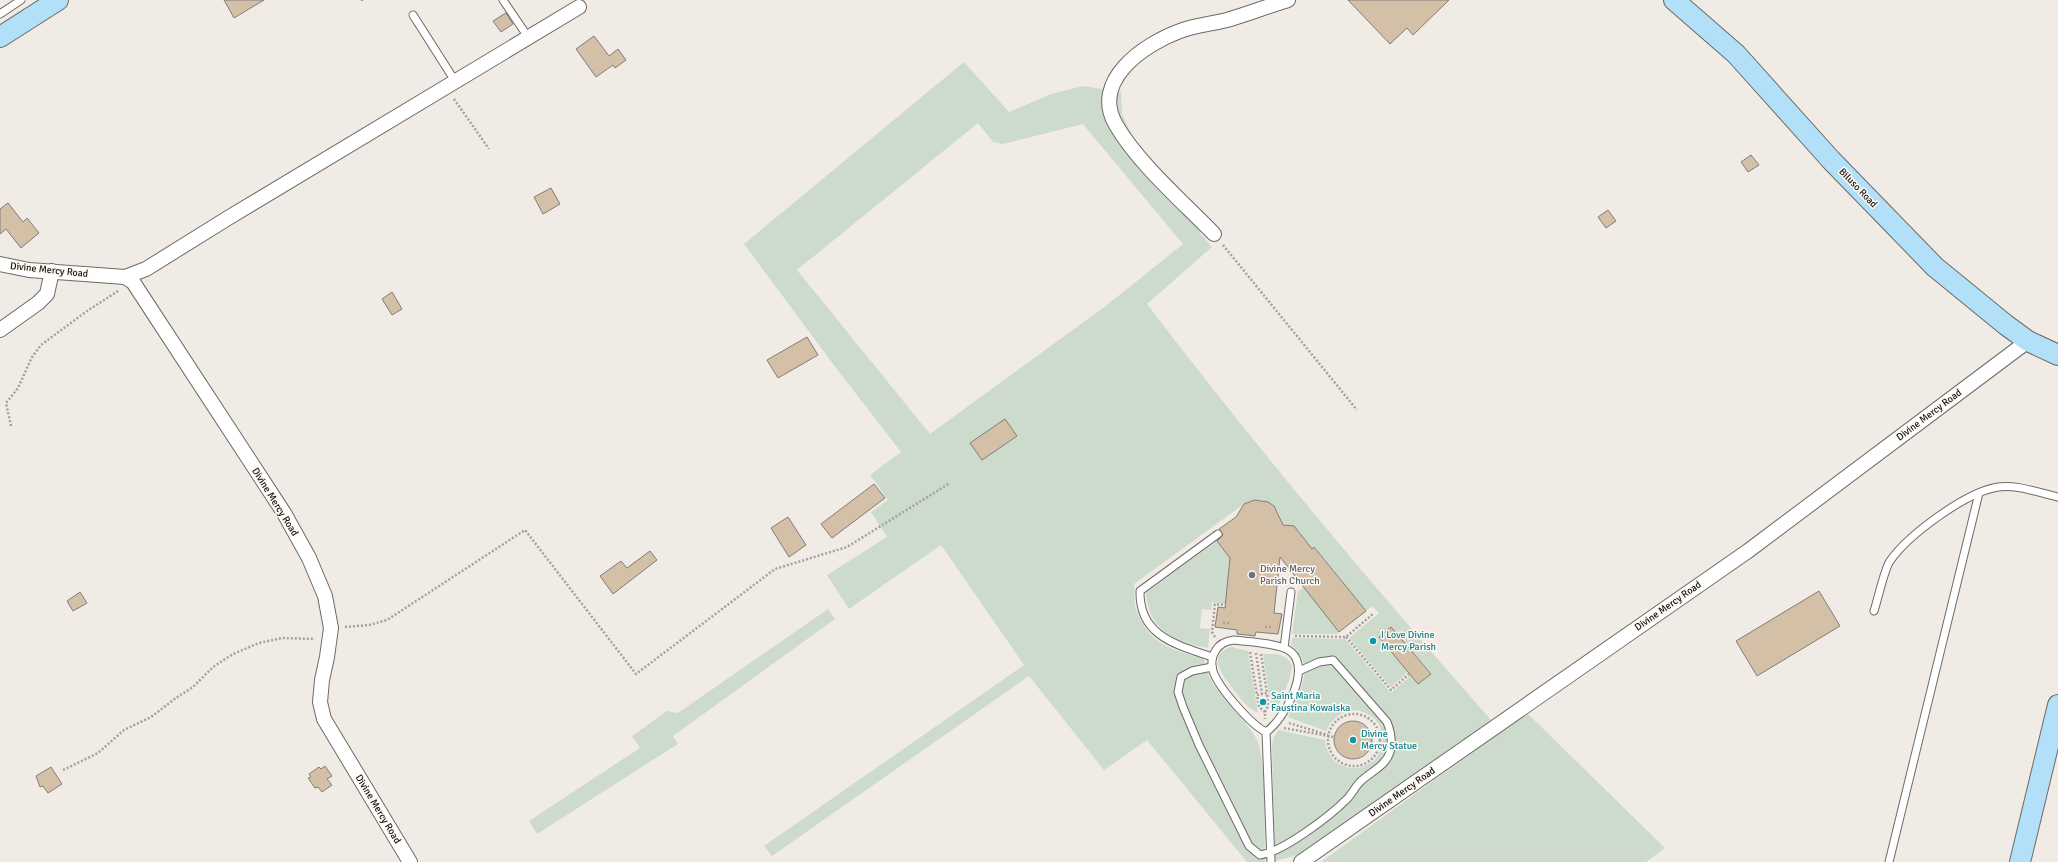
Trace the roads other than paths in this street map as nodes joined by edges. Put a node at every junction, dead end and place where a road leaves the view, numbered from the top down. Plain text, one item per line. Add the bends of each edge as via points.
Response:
1 (22, 0) edge
2 (58, 0) edge
3 (503, 0) edge
4 (1288, 0) edge
5 (1674, 0) edge
6 (579, 7) dead end
7 (0, 14) edge
8 (413, 15) dead end
9 (0, 37) edge
10 (528, 37) junction
11 (455, 81) junction
12 (1214, 234) road end
13 (0, 264) edge
14 (52, 271) junction
15 (129, 279) junction
16 (0, 330) edge
17 (2028, 341) junction
18 (2058, 355) edge
19 (1979, 493) junction
20 (2058, 497) edge
21 (1218, 534) dead end
22 (1291, 592) dead end
23 (1874, 611) dead end
24 (1284, 648) junction
25 (1212, 658) junction
26 (1212, 667) junction
27 (1299, 671) junction
28 (2058, 705) edge
29 (1266, 732) junction
30 (1271, 853) junction
31 (410, 862) edge
32 (1271, 862) edge
33 (1301, 862) edge
34 (1889, 862) edge
35 (2020, 862) edge

1 - 7 lane
2 - 9 street
3 - 10 lane
4 - 12 street via 1227,20 1179,31 1145,47 1126,64 1112,82 1109,97 1111,114 1116,125 1133,150
5 - 17 street, Biluso Road via 1736,54 1831,160 1935,267
6 - 10 street
8 - 11 lane
10 - 11 street
11 - 15 street
13 - 14 street, Divine Mercy Road
14 - 15 street, Divine Mercy Road
14 - 16 street via 47,294
15 - 31 street, Divine Mercy Road via 284,513 309,558 325,596 330,634 320,702 324,719
17 - 18 street, Biluso Road
17 - 33 street, Divine Mercy Road via 1748,551
19 - 20 lane via 1998,487 2017,488
19 - 23 lane via 1951,506 1917,534 1890,562
19 - 34 lane
21 - 25 lane via 1143,588 1140,595 1145,617 1157,634 1177,645
22 - 24 lane
24 - 25 lane via 1234,640 1220,646
24 - 27 lane via 1294,655
25 - 26 lane
26 - 29 lane via 1229,696 1254,725
26 - 30 lane via 1192,671 1182,677 1178,692 1199,745 1249,846 1260,854
27 - 29 lane via 1291,699 1279,720
27 - 30 lane via 1319,662 1333,660 1363,697 1382,714 1391,733 1392,743 1384,763 1360,782 1342,803 1292,841
28 - 35 street
29 - 30 lane
30 - 32 lane

